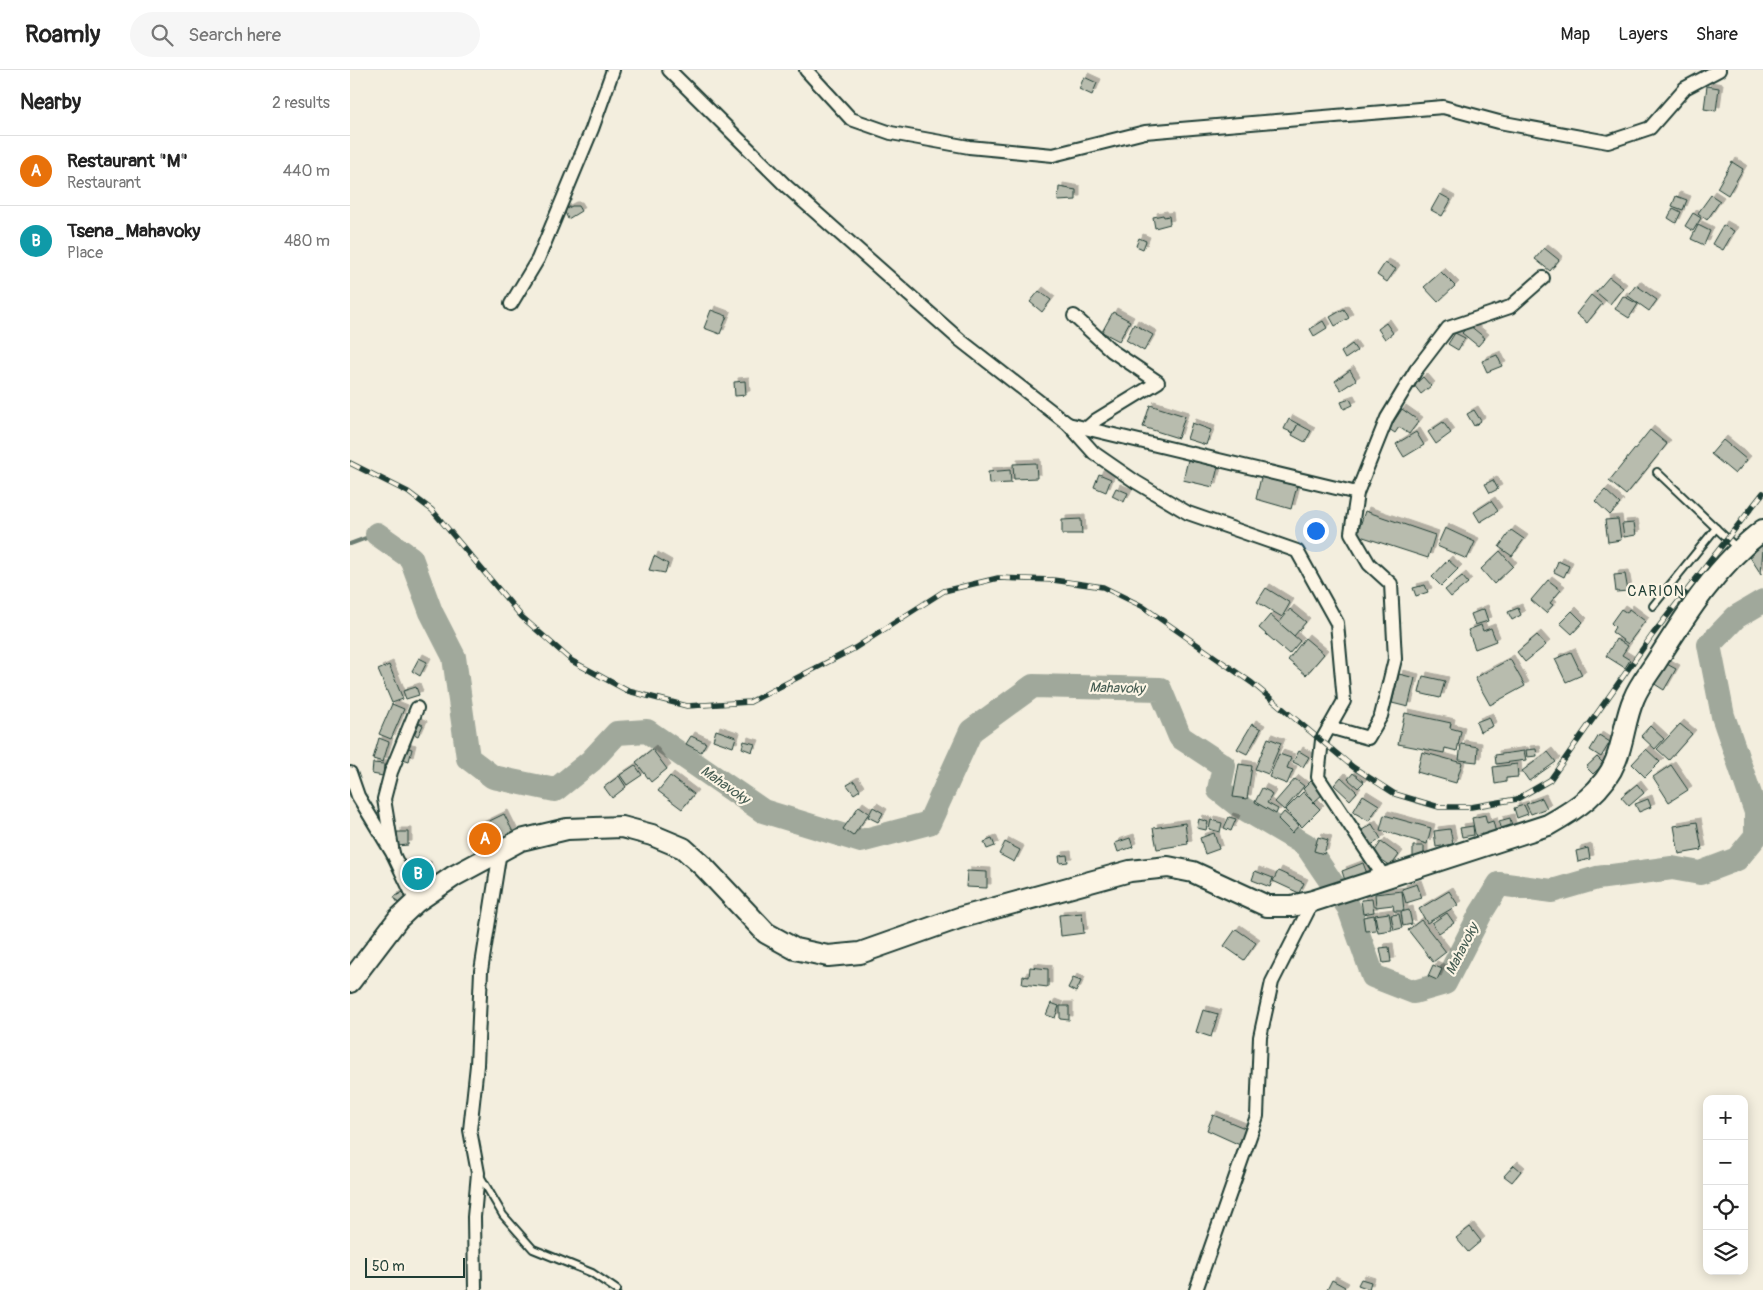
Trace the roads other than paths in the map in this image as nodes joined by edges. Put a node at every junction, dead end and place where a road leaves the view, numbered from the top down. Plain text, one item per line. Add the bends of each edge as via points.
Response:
1 (613, 70) edge
2 (669, 70) edge
3 (806, 70) edge
4 (1719, 70) edge
5 (1543, 278) dead end
6 (510, 304) dead end
7 (1074, 316) dead end
8 (1068, 424) junction
9 (1087, 428) junction
10 (1657, 472) dead end
11 (1357, 493) junction
12 (1716, 528) junction
13 (1763, 530) edge
14 (1738, 550) junction
15 (1653, 606) dead end
16 (417, 708) dead end
17 (1329, 727) junction
18 (350, 773) edge
19 (500, 851) junction
20 (393, 854) junction
21 (1384, 877) junction
22 (416, 902) junction
23 (1313, 902) junction
24 (350, 982) edge
25 (478, 1173) junction
26 (475, 1290) edge
27 (617, 1290) edge
28 (1196, 1290) edge

1 - 6 street via 538,259
2 - 8 street via 785,185 953,334
3 - 4 street via 851,119 891,133 969,147 1053,155 1145,132 1443,107 1499,122 1608,142 1650,128 1685,88
5 - 11 street via 1510,308 1448,328 1416,370 1386,418
7 - 9 street via 1112,351 1158,382
8 - 9 street
8 - 17 street via 1094,453 1188,513 1297,552 1337,623 1344,701
9 - 11 street
10 - 12 lane
11 - 17 street via 1351,533 1369,564 1391,584 1395,659 1381,716 1368,738
12 - 14 lane
12 - 15 lane
13 - 14 main road
14 - 21 main road via 1706,588 1634,698 1615,762 1580,807 1548,825
16 - 20 street via 384,800
17 - 21 street via 1322,740 1318,777
18 - 20 street via 358,796
19 - 22 main road via 454,876
19 - 23 main road via 521,840 567,829 622,827 652,835 683,848 766,933 795,949 828,956 860,952 960,918 1130,871 1168,867 1193,872 1267,906
19 - 25 street via 481,971 470,1130
20 - 22 street
21 - 23 main road
22 - 24 main road via 398,919
23 - 28 street via 1272,982 1260,1037 1257,1116
25 - 26 street via 474,1217
25 - 27 lane via 503,1215 533,1249 592,1272

